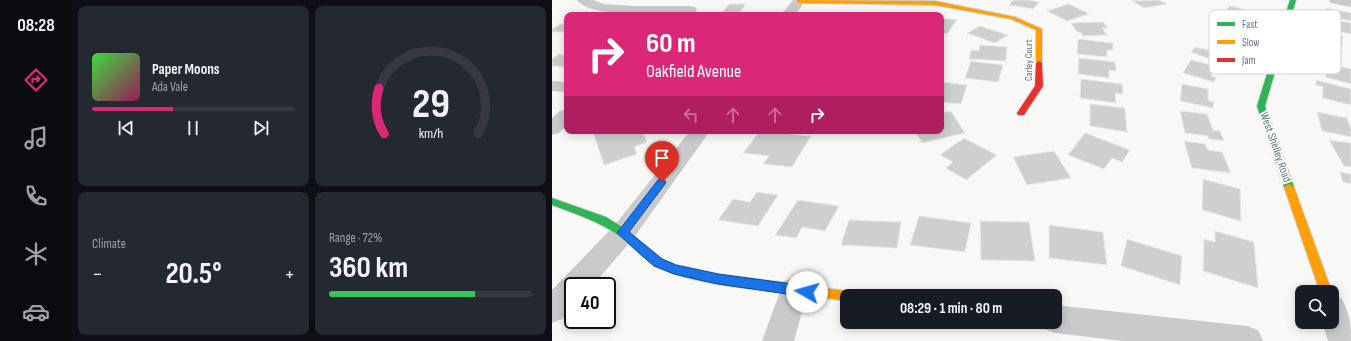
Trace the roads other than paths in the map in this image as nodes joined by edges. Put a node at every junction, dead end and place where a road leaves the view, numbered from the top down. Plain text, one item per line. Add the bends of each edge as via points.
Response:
1 (583, 0) edge
2 (701, 0) edge
3 (800, 0) edge
4 (1293, 0) edge
5 (1335, 0) edge
6 (937, 1) edge
7 (1351, 3) edge
8 (1290, 10) edge
9 (687, 12) edge
10 (790, 12) edge
11 (1271, 74) edge
12 (552, 86) edge
13 (564, 86) edge
14 (1021, 113) dead end
15 (564, 118) edge
16 (552, 129) edge
17 (698, 134) edge
18 (552, 201) edge
19 (623, 233) junction
20 (583, 277) edge
21 (1324, 285) edge
22 (794, 290) junction
23 (840, 295) edge
24 (564, 297) edge
25 (552, 310) edge
26 (1062, 320) edge
27 (1339, 327) edge
28 (778, 341) edge
29 (1247, 341) edge
30 (1344, 341) edge

1 - 9 street via 589,5 614,9
2 - 9 street
3 - 6 street, Carley Court
3 - 10 street
4 - 8 street, West Shelley Road
5 - 7 street
6 - 14 street, Carley Court via 1014,18 1039,29 1039,86
11 - 21 street, West Shelley Road via 1261,106
12 - 13 street
15 - 16 street
17 - 19 street
18 - 19 street via 602,220
19 - 20 street
19 - 22 street via 658,262 674,270
22 - 23 street
22 - 28 street
24 - 25 street
26 - 29 street
27 - 30 street

